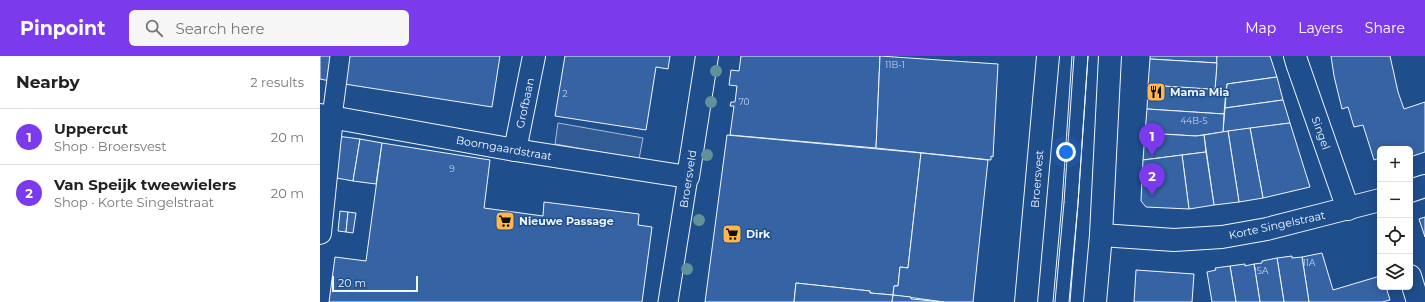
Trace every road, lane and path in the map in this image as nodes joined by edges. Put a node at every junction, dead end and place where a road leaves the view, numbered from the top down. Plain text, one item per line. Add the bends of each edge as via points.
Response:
1 (340, 56) edge
2 (534, 56) edge
3 (707, 56) edge
4 (1045, 56) edge
5 (1081, 56) edge
6 (1110, 56) edge
7 (1295, 56) edge
8 (326, 116) edge
9 (515, 150) junction
10 (688, 177) junction
11 (1425, 186) edge
12 (1413, 190) edge
13 (1377, 201) edge
14 (1348, 209) junction
15 (320, 233) edge
16 (1101, 235) junction
17 (1413, 286) edge
18 (668, 302) edge
19 (1026, 302) edge
20 (1062, 302) edge
21 (1095, 302) edge
22 (1418, 302) edge

1 - 8 street
2 - 9 street, Grofbaan
3 - 10 street, Broersveld
4 - 19 street, Broersvest
5 - 20 lane
6 - 16 street
7 - 14 street, Singel
8 - 9 street, Boomgaardstraat
8 - 15 street
9 - 10 street, Boomgaardstraat
10 - 18 street, Broersveld
11 - 12 street
13 - 14 street, Korte Singelstraat
14 - 16 street, Korte Singelstraat via 1268,229 1222,237 1174,240
16 - 21 street
17 - 22 street

